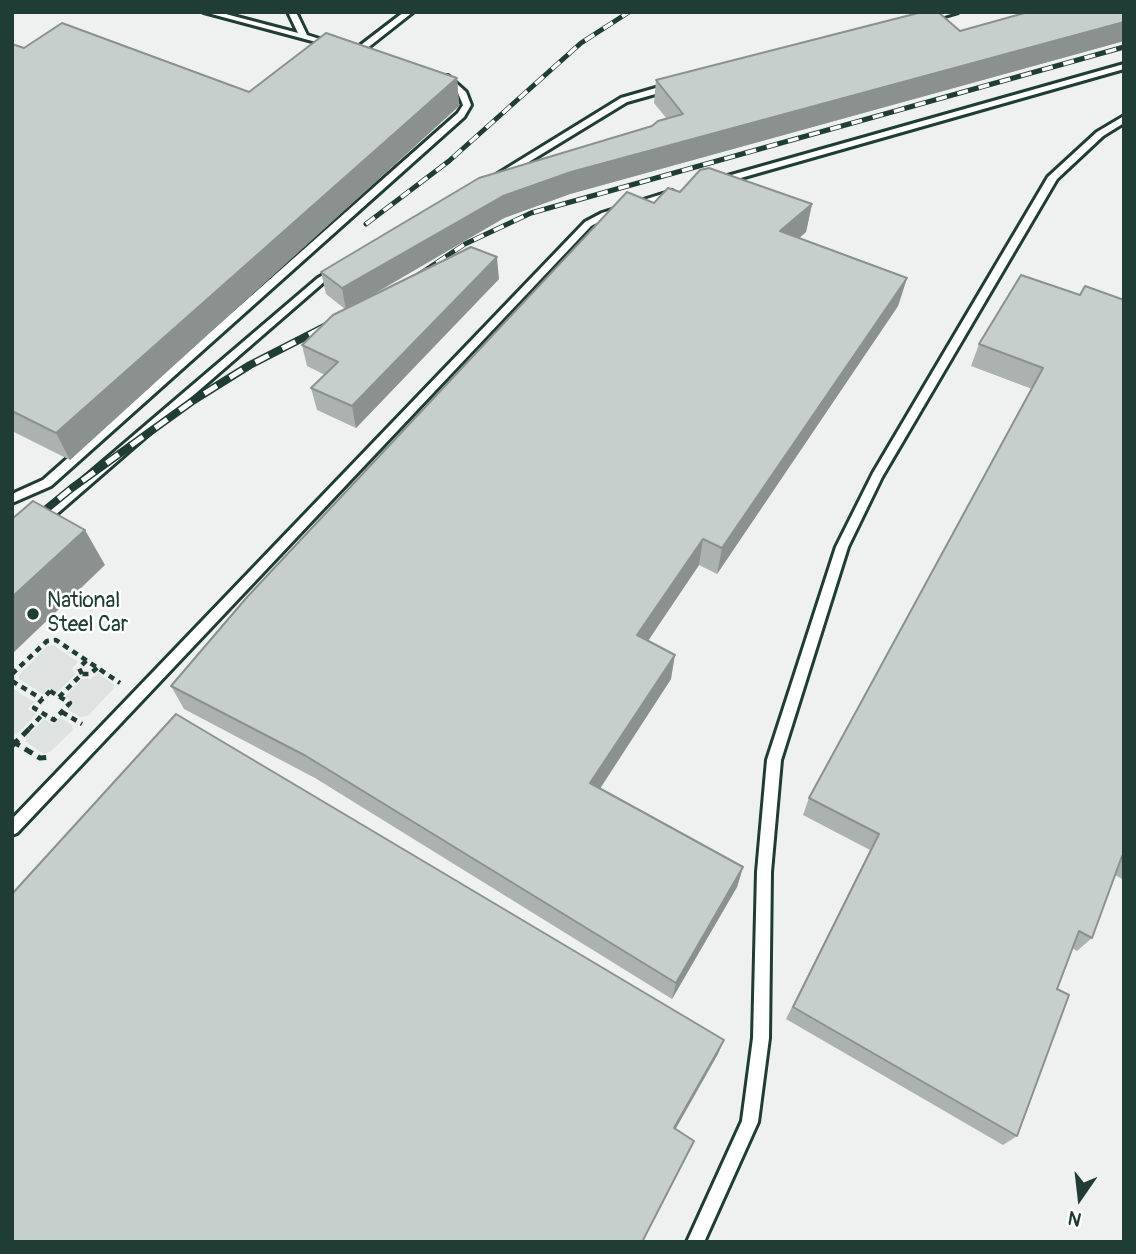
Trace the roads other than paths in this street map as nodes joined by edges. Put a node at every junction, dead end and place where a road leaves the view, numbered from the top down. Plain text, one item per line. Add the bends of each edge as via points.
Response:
1 (208, 12) edge
2 (292, 12) edge
3 (409, 12) edge
4 (954, 12) edge
5 (914, 22) edge
6 (304, 37) junction
7 (358, 51) junction
8 (372, 55) edge
9 (1124, 66) edge
10 (434, 74) edge
11 (677, 85) edge
12 (1124, 119) edge
13 (714, 182) edge
14 (485, 185) edge
15 (688, 190) edge
16 (345, 266) edge
17 (12, 499) edge
18 (32, 529) edge
19 (12, 829) edge
20 (695, 1242) edge

1 - 6 lane
2 - 6 lane
3 - 7 lane
4 - 5 lane
6 - 7 lane
7 - 8 lane
9 - 13 lane
10 - 17 lane via 452,80 462,92 467,106 461,115 47,483
11 - 14 lane via 624,100
12 - 20 lane via 1100,134 1053,177 877,476 842,547 774,760 764,872 761,1038 750,1122
15 - 19 lane via 588,224
16 - 18 lane via 321,279

